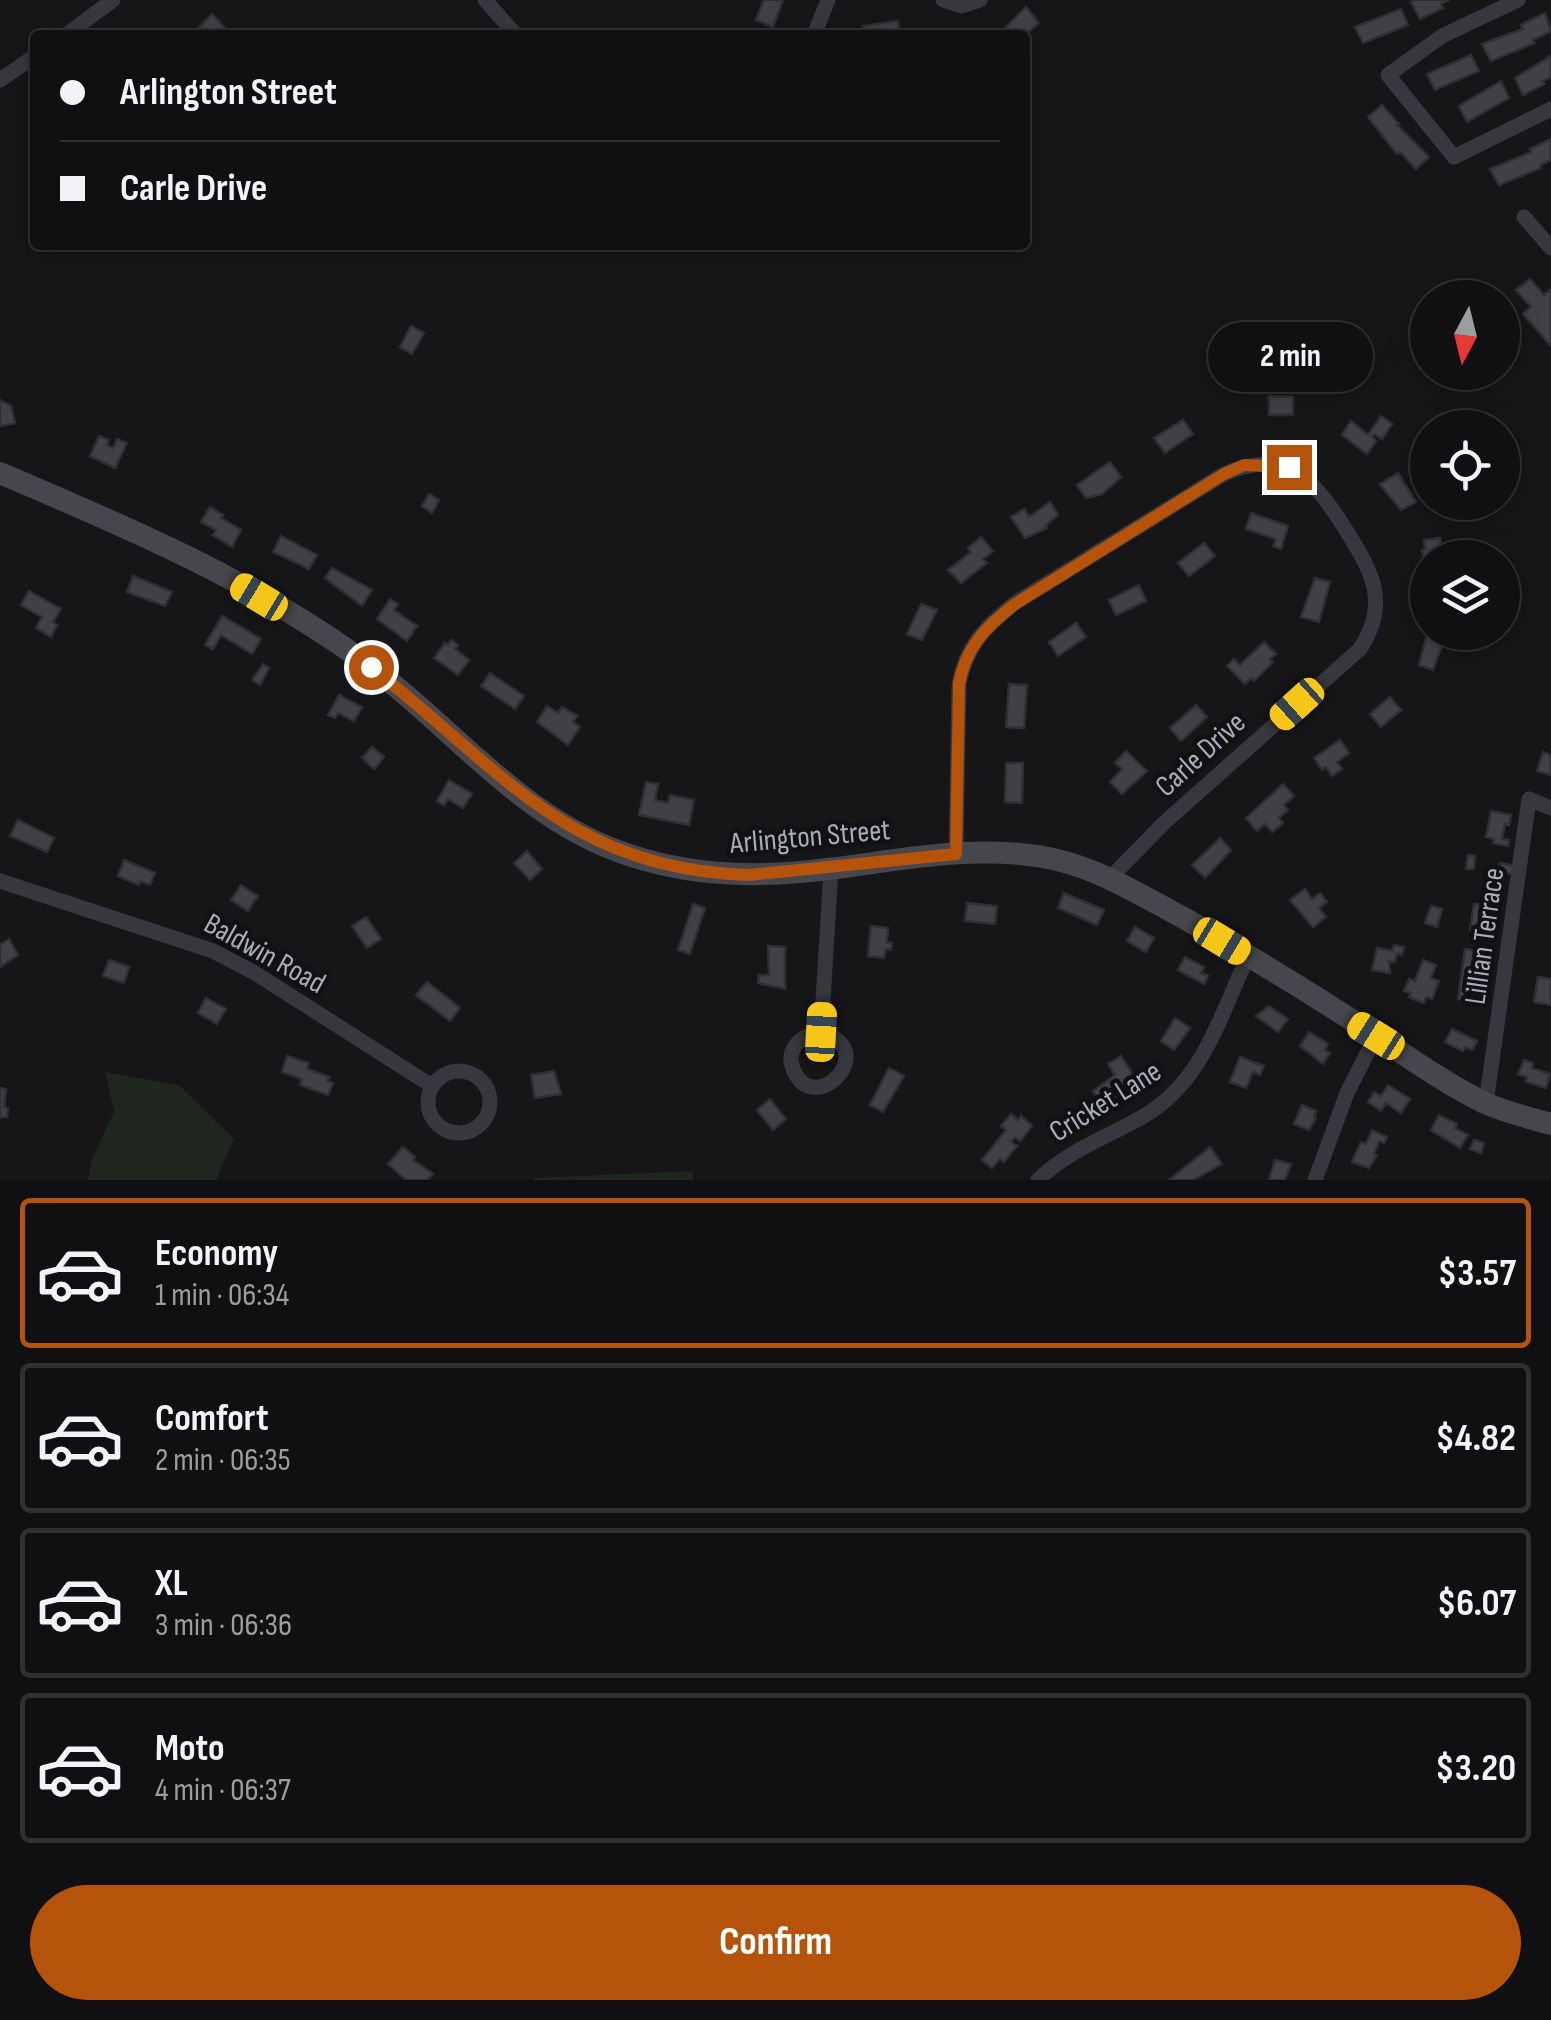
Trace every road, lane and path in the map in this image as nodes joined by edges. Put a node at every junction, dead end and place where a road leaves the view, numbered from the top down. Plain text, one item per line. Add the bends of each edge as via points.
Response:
1 (113, 0) edge
2 (485, 0) edge
3 (828, 0) edge
4 (943, 0) edge
5 (980, 0) edge
6 (1518, 0) edge
7 (73, 30) edge
8 (512, 30) edge
9 (816, 30) edge
10 (30, 59) edge
11 (0, 80) edge
12 (1551, 110) edge
13 (1524, 217) dead end
14 (1551, 248) edge
15 (2, 477) edge
16 (1551, 808) edge
17 (956, 854) junction
18 (831, 869) junction
19 (1109, 879) junction
20 (0, 881) edge
21 (1248, 956) junction
22 (821, 1032) dead end
23 (1376, 1036) junction
24 (432, 1086) junction
25 (1486, 1103) junction
26 (1551, 1124) edge
27 (1038, 1180) edge
28 (1315, 1180) edge

1 - 7 street
2 - 8 street
3 - 9 street
4 - 5 street via 961,6
6 - 12 street via 1442,36 1388,75 1454,157
10 - 11 street
13 - 14 street
15 - 18 street, Arlington Street via 213,570 338,643 518,793 592,839 660,865 721,874
16 - 25 street, Lillian Terrace via 1529,799
17 - 18 street, Arlington Street
17 - 19 street, Arlington Street via 1053,859
17 - 19 street, Carle Drive via 959,684 963,662 981,634 1015,604 1224,474 1244,465 1289,467 1322,492 1368,567 1376,590 1371,632 1360,650
18 - 22 street
19 - 21 street, Arlington Street
20 - 24 street, Baldwin Road via 236,962
21 - 23 street, Arlington Street
21 - 27 street, Cricket Lane via 1182,1087
23 - 25 street, Arlington Street
23 - 28 street
24 - 24 street via 456,1071 475,1076 490,1099 486,1118 458,1133 439,1126 428,1107
25 - 26 street, Arlington Street

